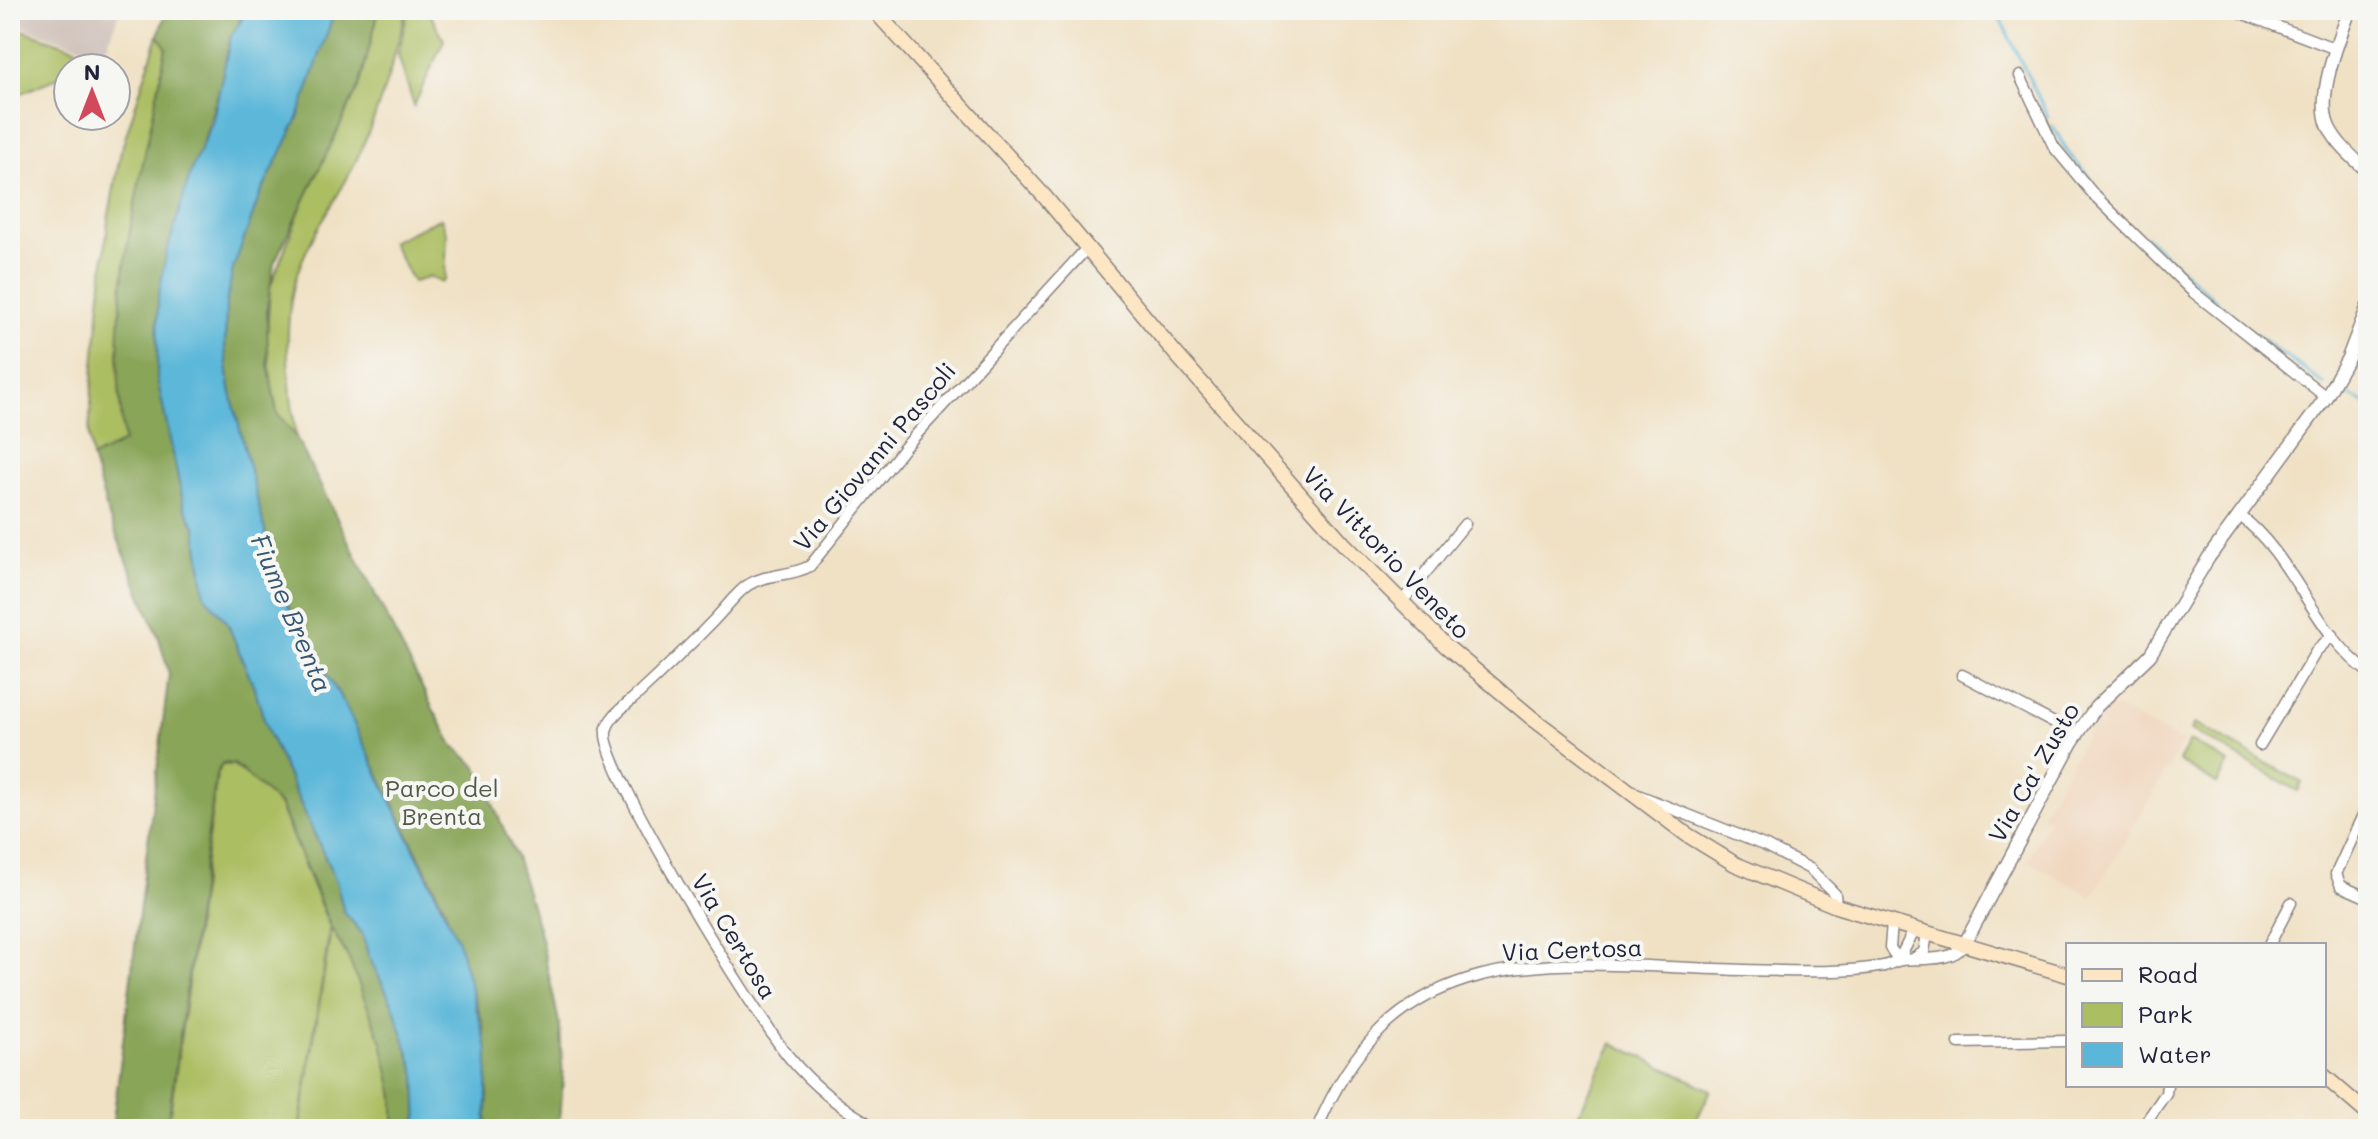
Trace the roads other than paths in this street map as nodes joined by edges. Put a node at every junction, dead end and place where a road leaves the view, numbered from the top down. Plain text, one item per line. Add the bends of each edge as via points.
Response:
1 (874, 10) edge
2 (2234, 10) edge
3 (2350, 10) edge
4 (2336, 49) junction
5 (2020, 76) dead end
6 (2368, 172) edge
7 (1087, 248) junction
8 (2368, 306) edge
9 (2326, 397) junction
10 (2239, 515) junction
11 (1465, 524) dead end
12 (1401, 603) junction
13 (2333, 635) junction
14 (2368, 672) edge
15 (1962, 675) dead end
16 (606, 729) joint
17 (2077, 735) junction
18 (2260, 745) dead end
19 (1632, 795) junction
20 (2368, 804) edge
21 (2368, 898) edge
22 (2291, 903) dead end
23 (1836, 906) junction
24 (1892, 923) junction
25 (1921, 932) junction
26 (2270, 943) edge
27 (1964, 945) junction
28 (1899, 960) junction
29 (1911, 960) junction
30 (2066, 974) edge
31 (2066, 1041) edge
32 (1959, 1043) dead end
33 (2326, 1078) edge
34 (2167, 1087) edge
35 (2368, 1114) edge
36 (878, 1129) edge
37 (1317, 1129) edge
38 (2141, 1129) edge

1 - 7 main road, Via Vittorio Veneto
2 - 4 street
3 - 4 street
4 - 6 street via 2326,89 2327,122 2339,143
5 - 9 street via 2059,155 2094,195 2193,292
7 - 12 main road, Via Vittorio Veneto via 1264,455
7 - 16 street, Via Giovanni Pascoli via 915,436 810,566 793,576 747,585
8 - 9 street, Via Ca' Zusto
9 - 10 street, Via Ca' Zusto
10 - 13 street via 2288,571
10 - 17 street, Via Ca' Zusto via 2150,655 2096,707
11 - 12 street
12 - 19 main road, Via Vittorio Veneto via 1479,675
13 - 14 street
13 - 18 street via 2317,650
15 - 17 street
16 - 36 street, Via Certosa via 606,745 622,779 720,957 758,1013 821,1090
17 - 27 street, Via Ca' Zusto
19 - 23 main road, Via Vittorio Veneto via 1735,864
19 - 23 street via 1791,858 1828,885
20 - 21 street via 2336,874 2341,886
22 - 26 street
23 - 24 main road, Via Vittorio Veneto
24 - 25 main road, Via Vittorio Veneto
24 - 28 street via 1890,948
25 - 27 main road, Via Vittorio Veneto
25 - 28 street
25 - 29 street via 1924,952
27 - 29 street, Via Certosa via 1954,954
27 - 30 main road, Via Vittorio Veneto
28 - 29 street, Via Certosa
28 - 37 street, Via Certosa via 1884,966 1793,971 1604,963 1495,970 1435,991 1378,1034 1340,1078
31 - 32 street
33 - 35 main road
34 - 38 street

